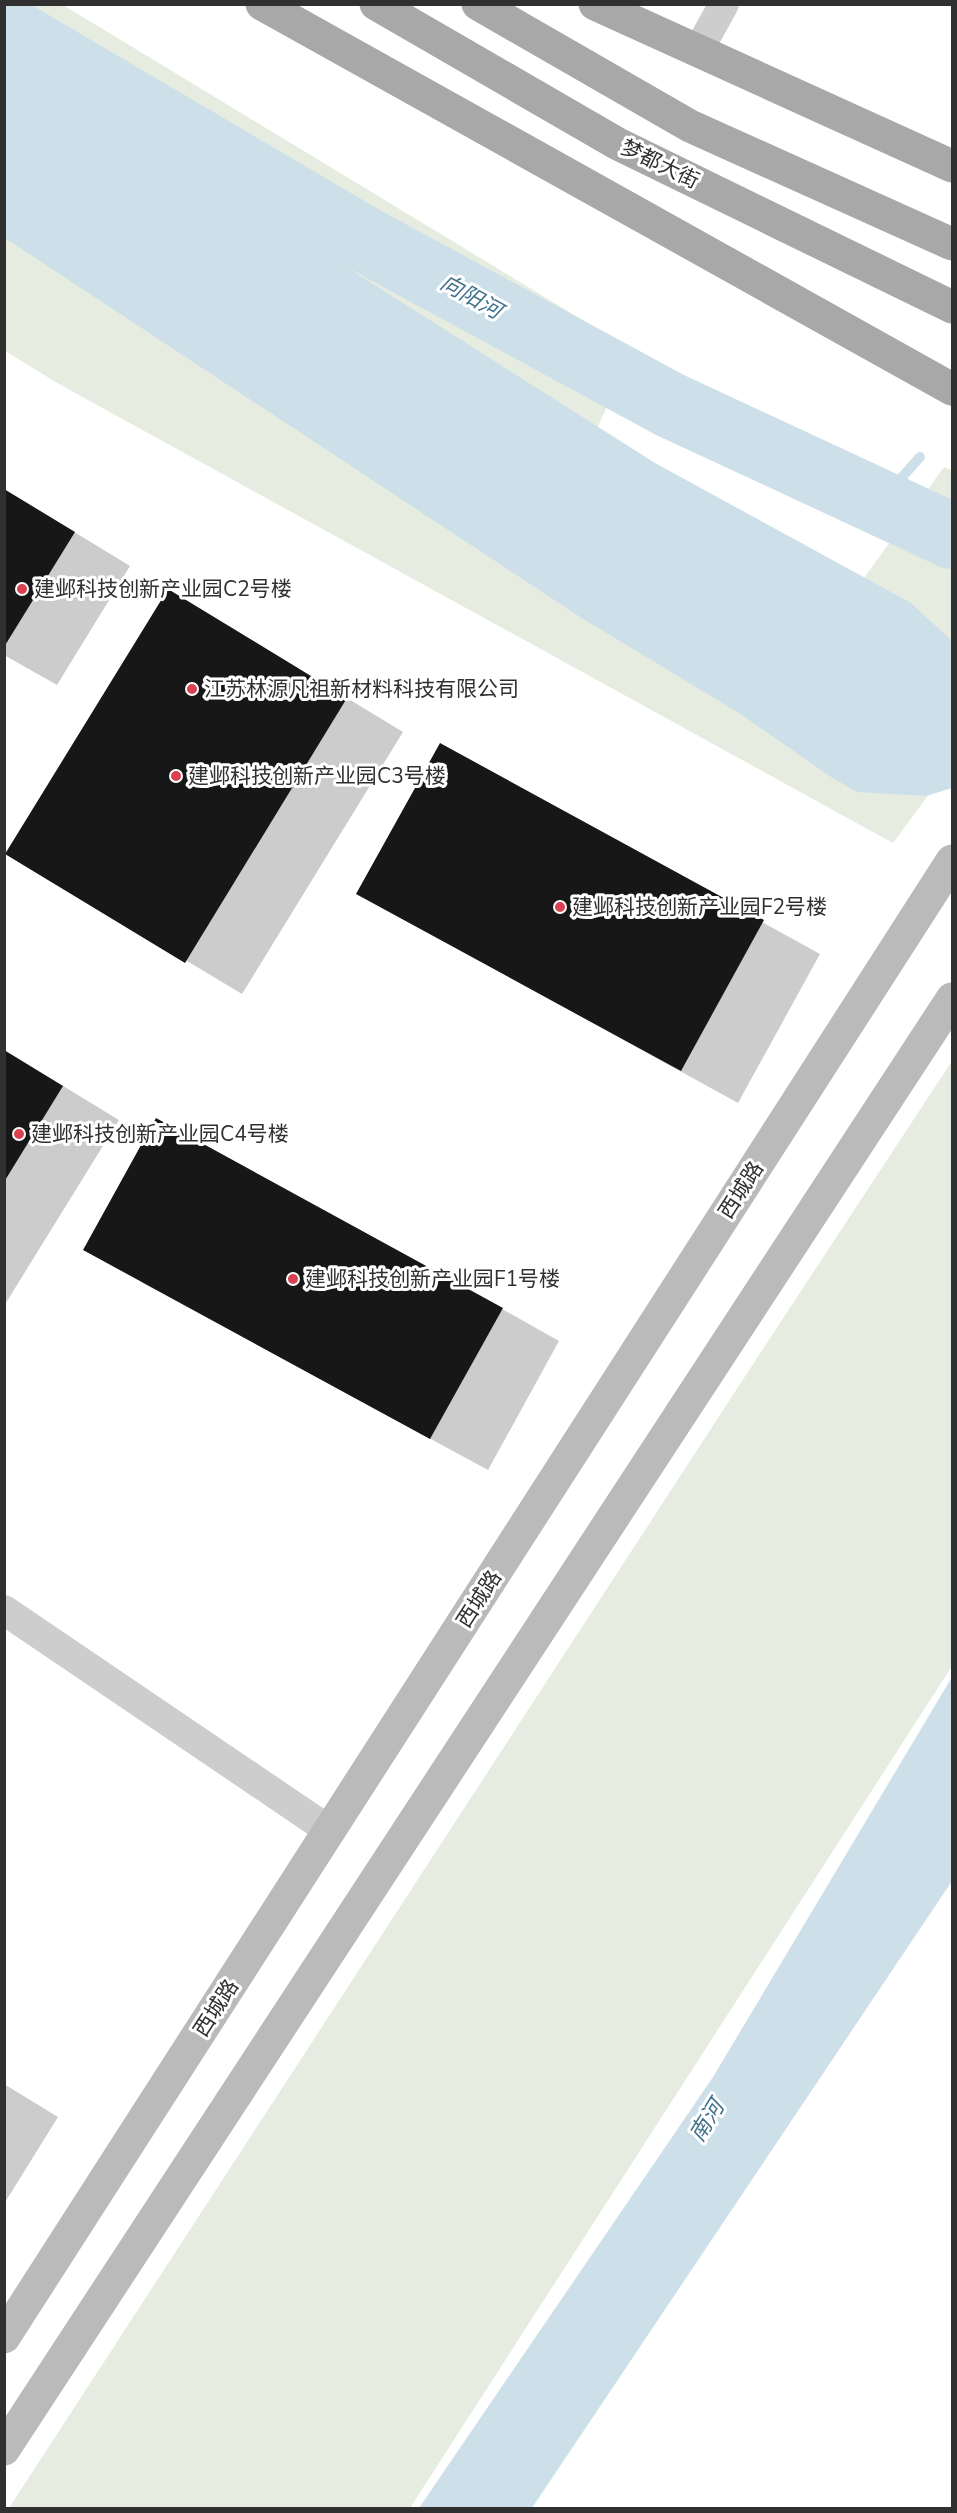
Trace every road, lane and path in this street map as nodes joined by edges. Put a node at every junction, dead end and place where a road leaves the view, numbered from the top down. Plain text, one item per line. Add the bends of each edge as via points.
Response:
1 (262, 4) edge
2 (376, 4) edge
3 (478, 4) edge
4 (595, 4) edge
5 (724, 4) edge
6 (698, 51) junction
7 (952, 166) edge
8 (952, 244) edge
9 (952, 307) edge
10 (952, 389) edge
11 (952, 861) edge
12 (952, 999) edge
13 (4, 1610) edge
14 (330, 1831) junction
15 (4, 2337) edge
16 (4, 2449) edge

1 - 10 main road
2 - 9 main road, 梦都大街 via 618,144
3 - 8 main road via 690,126
4 - 6 main road
5 - 6 street
6 - 7 main road
11 - 14 street, 西城路
12 - 16 street
13 - 14 street
14 - 15 street, 西城路

